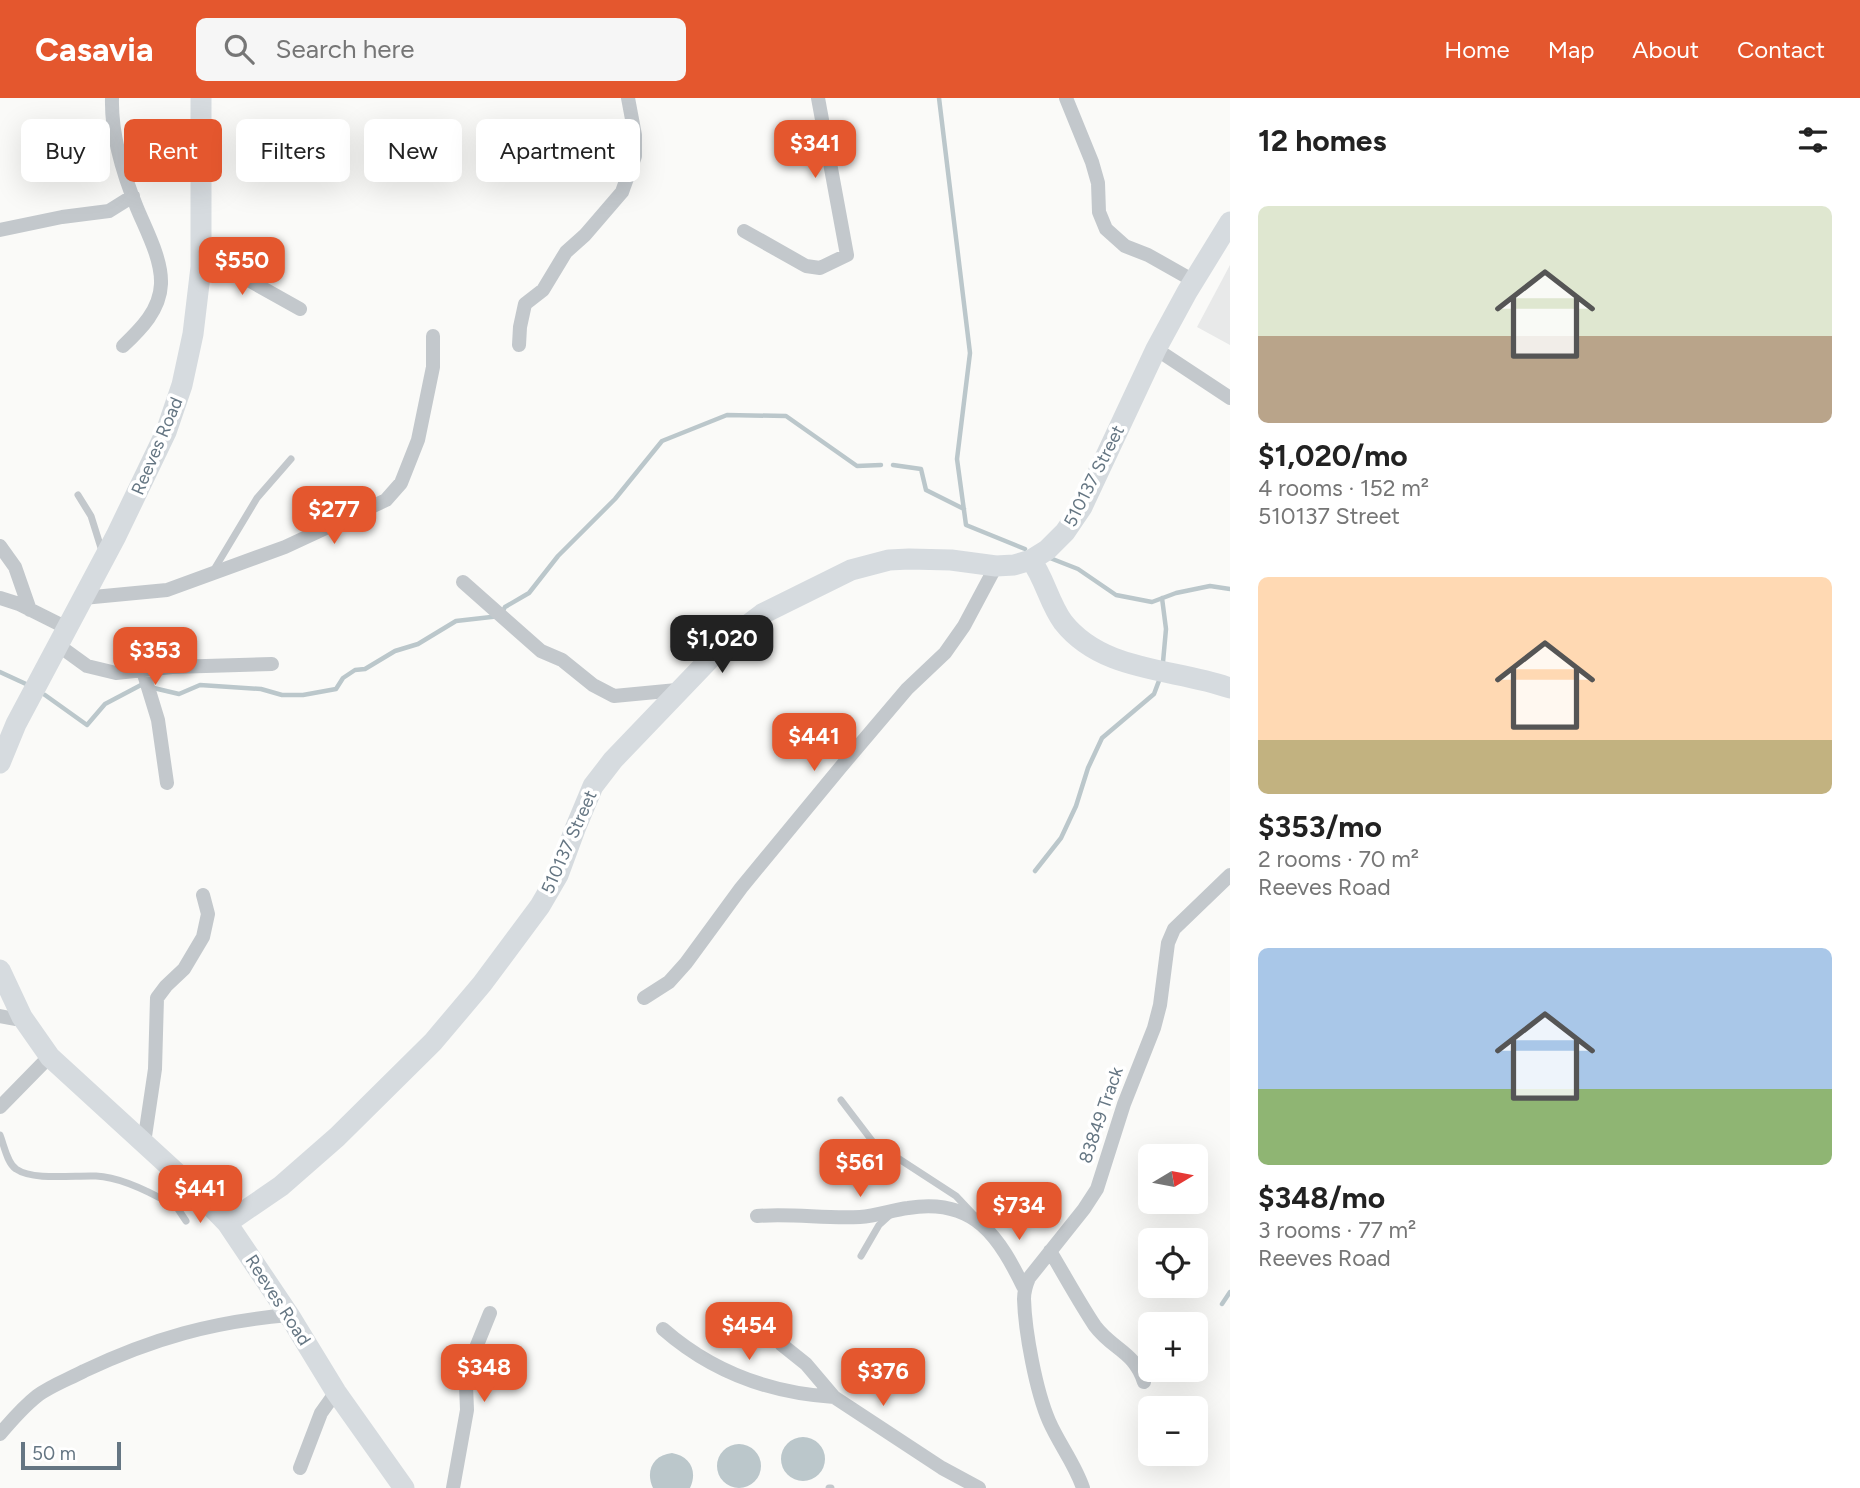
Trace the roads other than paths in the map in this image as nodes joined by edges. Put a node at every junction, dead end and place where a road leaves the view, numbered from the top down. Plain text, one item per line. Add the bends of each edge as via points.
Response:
1 (112, 98) edge
2 (201, 98) edge
3 (628, 98) edge
4 (818, 98) edge
5 (1066, 98) edge
6 (132, 196) junction
7 (1230, 222) edge
8 (0, 230) edge
9 (744, 231) dead end
10 (202, 254) junction
11 (1194, 281) junction
12 (300, 309) dead end
13 (433, 336) dead end
14 (519, 345) dead end
15 (123, 346) dead end
16 (1156, 349) junction
17 (1230, 398) edge
18 (291, 459) dead end
19 (78, 495) dead end
20 (0, 546) edge
21 (104, 558) junction
22 (1031, 561) junction
23 (996, 566) junction
24 (212, 573) junction
25 (463, 582) dead end
26 (0, 598) edge
27 (83, 598) junction
28 (30, 610) junction
29 (63, 636) junction
30 (272, 664) dead end
31 (143, 671) junction
32 (1230, 688) edge
33 (677, 690) junction
34 (0, 763) edge
35 (167, 783) dead end
36 (1230, 876) edge
37 (203, 895) dead end
38 (0, 970) edge
39 (644, 998) dead end
40 (0, 1016) edge
41 (22, 1017) junction
42 (50, 1056) junction
43 (841, 1100) dead end
44 (0, 1107) edge
45 (0, 1135) edge
46 (144, 1143) junction
47 (896, 1210) junction
48 (757, 1216) dead end
49 (977, 1219) junction
50 (186, 1221) dead end
51 (227, 1223) junction
52 (1050, 1251) junction
53 (861, 1256) dead end
54 (1025, 1290) junction
55 (490, 1313) dead end
56 (289, 1315) junction
57 (663, 1329) dead end
58 (781, 1343) dead end
59 (1138, 1369) edge
60 (336, 1392) junction
61 (834, 1397) junction
62 (0, 1434) edge
63 (300, 1468) dead end
64 (404, 1488) edge
65 (453, 1488) edge
66 (979, 1488) edge
67 (1083, 1488) edge

1 - 6 street via 113,125
2 - 10 street, Reeves Road
3 - 14 street via 635,156 622,192 566,252 543,290 525,304
4 - 9 street via 847,255 820,268 806,266
5 - 11 street via 1092,162 1106,229 1125,246
6 - 8 street via 109,211
6 - 15 street via 156,256 161,284 155,308
7 - 11 street, 510137 Street
10 - 12 street
10 - 21 street, Reeves Road via 193,334 179,394 166,432
11 - 16 street, 510137 Street
13 - 24 street via 433,367 418,440 394,493 325,530
16 - 17 street
16 - 22 street, 510137 Street via 1082,507 1048,550
18 - 24 lane via 257,498
19 - 21 lane via 91,516
20 - 28 street via 15,567
21 - 27 street, Reeves Road
22 - 23 street, 510137 Street
22 - 32 street via 1064,622 1098,649 1134,666
23 - 33 street, 510137 Street via 909,559 851,570 762,614
23 - 39 street via 945,653 907,689 840,768 741,888 687,963
24 - 27 street via 166,590
25 - 33 street via 541,651 614,696
26 - 28 street
27 - 29 street, Reeves Road
28 - 29 street
29 - 31 street via 75,659 99,670
29 - 34 street, Reeves Road
30 - 31 street
31 - 35 street via 158,720
33 - 51 street, 510137 Street via 593,786 558,875 482,984 433,1042 337,1137 281,1186
36 - 52 street, 83849 Track via 1174,929 1154,1028 1097,1189
37 - 46 street via 208,915 203,936 184,969 157,998 155,1069
38 - 41 street, Reeves Road
40 - 41 street
41 - 42 street, Reeves Road
42 - 44 street
42 - 46 street, Reeves Road
43 - 49 lane via 873,1142 956,1196
45 - 50 lane via 17,1170 121,1182 171,1204
46 - 51 street, Reeves Road
47 - 48 street via 860,1217
47 - 49 street via 938,1207
47 - 53 lane via 879,1226
49 - 54 street via 1010,1258
51 - 56 street, Reeves Road
52 - 54 street, 83849 Track
52 - 59 street via 1095,1325
54 - 67 street via 1028,1329 1048,1419
55 - 65 street via 471,1360
56 - 60 street, Reeves Road
56 - 62 street via 211,1326 128,1350 38,1395
57 - 61 street via 694,1354 742,1379 794,1393
58 - 61 street
60 - 63 street via 315,1424
60 - 64 street, Reeves Road
61 - 66 street

